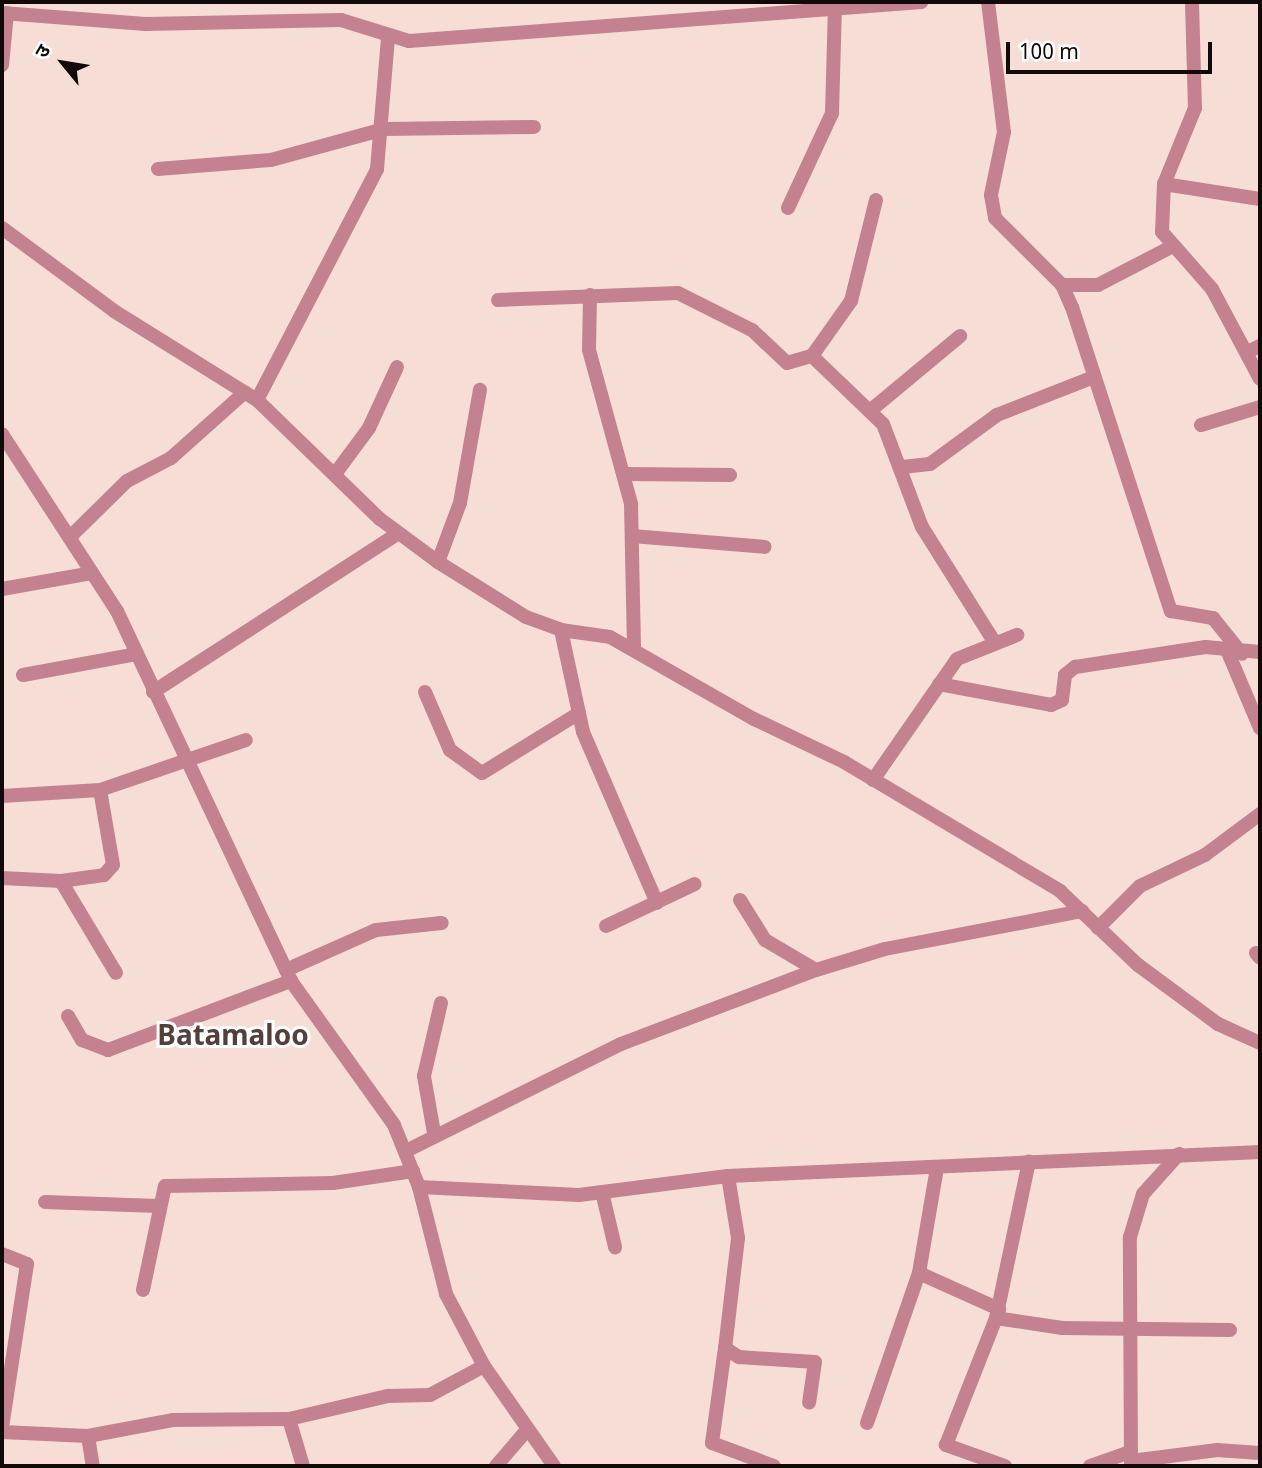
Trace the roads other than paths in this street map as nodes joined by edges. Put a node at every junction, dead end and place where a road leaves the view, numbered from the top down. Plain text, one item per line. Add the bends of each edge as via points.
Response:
1 (922, 2) edge
2 (988, 2) edge
3 (1192, 2) edge
4 (783, 5) edge
5 (835, 7) junction
6 (4, 13) edge
7 (388, 37) junction
8 (2, 65) edge
9 (534, 127) dead end
10 (384, 129) junction
11 (158, 169) dead end
12 (1164, 184) junction
13 (1260, 199) edge
14 (876, 200) dead end
15 (788, 208) dead end
16 (2, 228) edge
17 (1171, 247) junction
18 (1062, 285) junction
19 (590, 295) junction
20 (498, 300) dead end
21 (960, 336) dead end
22 (1254, 349) edge
23 (812, 356) junction
24 (397, 367) dead end
25 (1094, 377) junction
26 (1260, 379) edge
27 (481, 390) dead end
28 (251, 396) junction
29 (1260, 407) edge
30 (872, 410) junction
31 (1201, 425) dead end
32 (2, 434) edge
33 (7, 452) edge
34 (902, 467) junction
35 (335, 474) junction
36 (626, 474) junction
37 (730, 475) dead end
38 (397, 534) junction
39 (71, 536) junction
40 (632, 536) junction
41 (765, 547) dead end
42 (438, 562) junction
43 (92, 573) junction
44 (2, 589) edge
45 (561, 630) junction
46 (1017, 635) dead end
47 (995, 643) junction
48 (634, 648) junction
49 (1227, 650) junction
50 (1260, 652) edge
51 (136, 654) junction
52 (1242, 654) junction
53 (23, 675) dead end
54 (939, 684) junction
55 (153, 692) junction
56 (425, 692) dead end
57 (579, 713) junction
58 (1260, 728) edge
59 (246, 740) dead end
60 (185, 761) junction
61 (873, 780) junction
62 (100, 790) junction
63 (2, 796) edge
64 (1260, 814) edge
65 (2, 878) edge
66 (61, 881) junction
67 (695, 884) dead end
68 (740, 901) dead end
69 (657, 903) junction
70 (1082, 911) junction
71 (442, 923) dead end
72 (606, 926) dead end
73 (1098, 928) junction
74 (817, 970) junction
75 (116, 973) dead end
76 (288, 976) junction
77 (441, 1003) dead end
78 (68, 1016) dead end
79 (1260, 1043) edge
80 (434, 1133) junction
81 (406, 1151) junction
82 (1260, 1153) edge
83 (1179, 1154) junction
84 (1029, 1161) junction
85 (937, 1168) junction
86 (413, 1171) junction
87 (728, 1176) junction
88 (419, 1186) junction
89 (603, 1192) junction
90 (45, 1202) dead end
91 (158, 1206) junction
92 (615, 1247) dead end
93 (2, 1254) edge
94 (919, 1273) junction
95 (143, 1290) dead end
96 (998, 1313) junction
97 (1135, 1326) junction
98 (1230, 1330) dead end
99 (725, 1348) junction
100 (484, 1366) junction
101 (809, 1403) dead end
102 (289, 1419) junction
103 (867, 1423) dead end
104 (2, 1430) edge
105 (526, 1431) junction
106 (88, 1436) junction
107 (1260, 1453) edge
108 (1131, 1460) edge
109 (93, 1466) edge
110 (303, 1466) edge
111 (496, 1466) edge
112 (554, 1466) edge
113 (774, 1466) edge
114 (1005, 1466) edge
115 (1090, 1466) edge

1 - 5 street
2 - 18 street via 1004,132 991,195 995,218
3 - 12 street via 1195,108
4 - 5 street
4 - 7 street via 608,27
5 - 15 street via 832,113
6 - 7 street via 146,24 341,20
6 - 8 street
7 - 10 street
9 - 10 street
10 - 11 street via 291,156
10 - 28 street via 370,188
12 - 13 street
12 - 17 street via 1160,218
14 - 23 street via 855,292 835,332
16 - 28 street via 114,312
17 - 18 street via 1098,285
17 - 22 street via 1212,289
18 - 25 street
19 - 20 street
19 - 23 street via 678,293 752,330 787,363
19 - 36 street via 589,350
21 - 30 street
22 - 26 street
23 - 30 street
24 - 35 street via 369,428
25 - 34 street via 997,415 930,464
25 - 52 street via 1171,611 1213,618
27 - 42 street via 460,503
28 - 35 street
28 - 39 street via 171,458 127,481
29 - 31 street
30 - 34 street
32 - 33 street
33 - 39 street
34 - 47 street via 933,548
35 - 38 street
36 - 37 street
36 - 40 street
38 - 42 street
38 - 55 street
39 - 43 street
40 - 41 street
40 - 48 street
42 - 45 street via 526,617
43 - 44 street
43 - 51 street
45 - 48 street via 610,636
45 - 57 street
46 - 47 street
47 - 54 street via 964,654
48 - 61 street
49 - 52 street
49 - 54 street via 1205,647 1074,667 1065,675 1062,701 1051,705
49 - 58 street
50 - 52 street
51 - 53 street
51 - 55 street
54 - 61 street
55 - 60 street
56 - 57 street via 450,750 482,774
57 - 69 street
59 - 60 street
60 - 62 street
60 - 76 street
61 - 70 street via 1044,880
62 - 63 street
62 - 66 street via 113,865 104,875
64 - 73 street via 1205,855 1140,886
65 - 66 street
66 - 75 street
67 - 69 street
68 - 74 street via 765,940
69 - 72 street
70 - 73 street
70 - 74 street via 885,949
71 - 76 street via 376,930
73 - 79 street via 1207,1016
74 - 80 street via 621,1044
76 - 78 street via 108,1050 82,1040
76 - 81 street via 394,1125
77 - 80 street via 424,1076
80 - 81 street
81 - 86 street
82 - 83 street
83 - 84 street
83 - 97 street via 1156,1174 1134,1216 1130,1257
84 - 85 street
84 - 96 street
85 - 87 street
85 - 94 street
86 - 88 street
86 - 91 street via 333,1183 175,1182 160,1192
87 - 89 street
87 - 99 street via 738,1238
88 - 89 street via 514,1196
88 - 100 street via 446,1294
89 - 92 street
90 - 91 street
91 - 95 street
93 - 104 street via 27,1264
94 - 96 street
94 - 103 street
96 - 97 street via 1062,1328
96 - 114 street via 946,1445
97 - 98 street
97 - 108 street
99 - 101 street via 739,1357 816,1362
99 - 113 street via 712,1443
100 - 102 street via 430,1395 388,1396
100 - 105 street
102 - 106 street via 173,1420
102 - 110 street
104 - 106 street
105 - 111 street
105 - 112 street
106 - 109 street
107 - 108 street via 1217,1450
108 - 115 street

